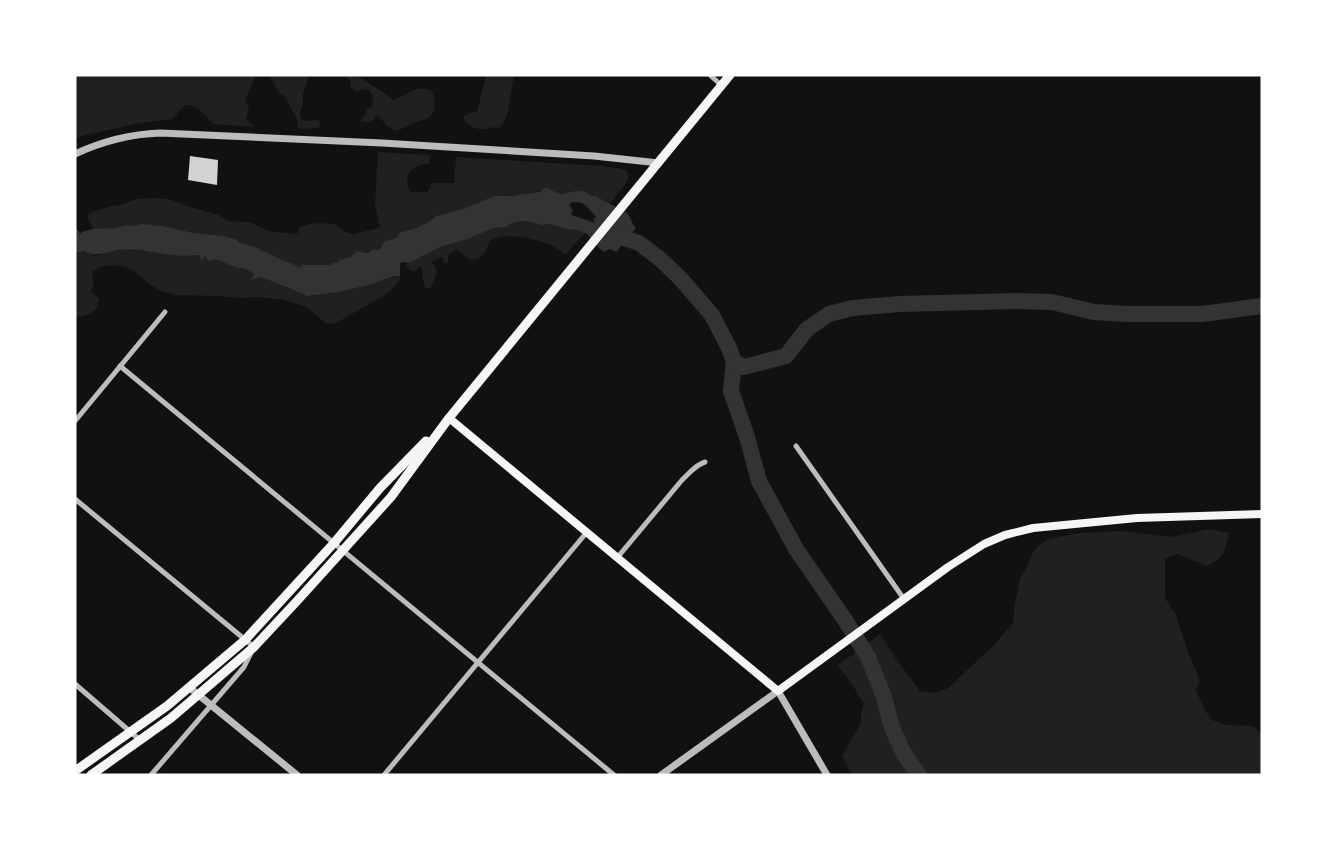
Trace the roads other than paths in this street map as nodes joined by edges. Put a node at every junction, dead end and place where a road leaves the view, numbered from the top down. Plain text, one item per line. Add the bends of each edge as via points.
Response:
1 (710, 75) edge
2 (730, 75) edge
3 (722, 85) junction
4 (75, 154) edge
5 (659, 163) junction
6 (165, 312) dead end
7 (120, 366) junction
8 (449, 418) junction
9 (75, 421) edge
10 (796, 446) dead end
11 (705, 462) dead end
12 (75, 499) edge
13 (1258, 514) edge
14 (1262, 522) edge
15 (587, 532) junction
16 (334, 543) junction
17 (343, 550) junction
18 (617, 558) junction
19 (904, 599) junction
20 (245, 639) junction
21 (254, 647) junction
22 (478, 662) junction
23 (75, 684) edge
24 (190, 687) junction
25 (778, 691) junction
26 (199, 695) junction
27 (212, 704) junction
28 (131, 732) junction
29 (141, 741) junction
30 (75, 771) edge
31 (91, 775) edge
32 (151, 775) edge
33 (297, 775) edge
34 (384, 775) edge
35 (614, 775) edge
36 (661, 775) edge
37 (827, 775) edge

1 - 3 street
2 - 3 highway
3 - 5 highway
4 - 5 street via 119,138 160,133 594,156
5 - 8 highway
6 - 7 street
7 - 9 street
7 - 16 street
8 - 15 main road
8 - 16 highway via 380,488
8 - 17 highway via 391,497
10 - 19 street
11 - 18 street via 682,480
12 - 20 street
13 - 14 main road
13 - 19 main road via 1137,518 1017,531 984,544
15 - 18 main road
15 - 22 street
16 - 17 street
16 - 20 highway
17 - 21 highway
17 - 22 street
18 - 25 main road
19 - 25 main road
20 - 21 street
20 - 24 highway
21 - 26 highway
21 - 27 street via 244,667
22 - 34 street
22 - 35 street
23 - 28 street
24 - 26 street
24 - 28 highway
25 - 36 street
25 - 37 street
26 - 27 street
26 - 29 highway
27 - 32 street
27 - 33 street
28 - 29 street
28 - 30 highway
29 - 31 highway

